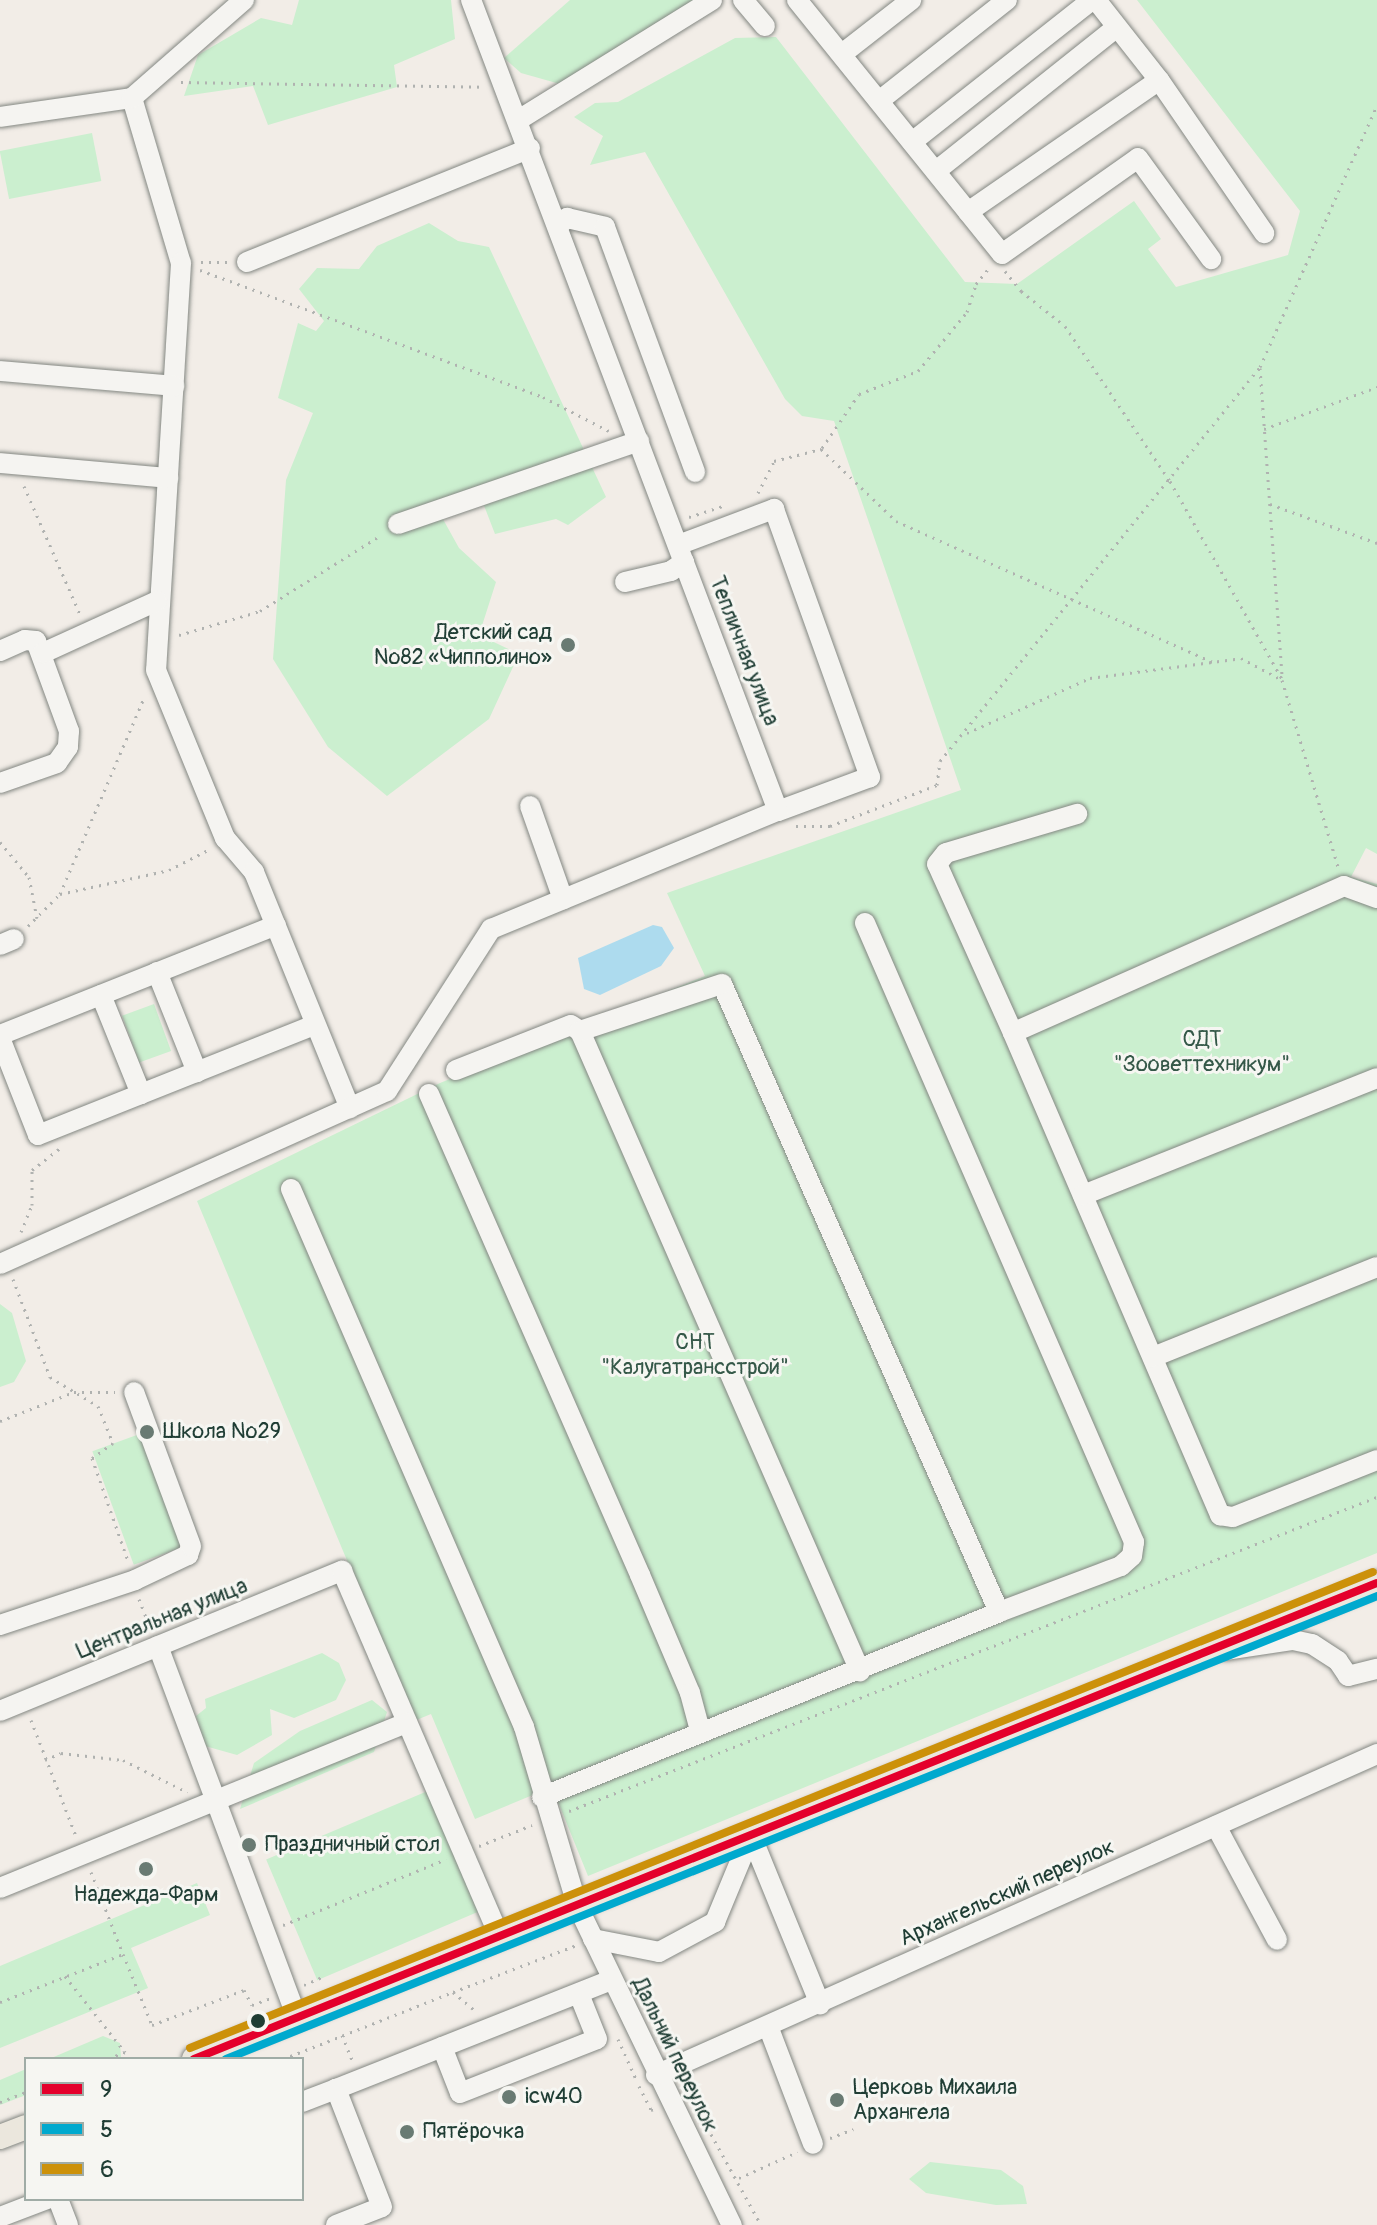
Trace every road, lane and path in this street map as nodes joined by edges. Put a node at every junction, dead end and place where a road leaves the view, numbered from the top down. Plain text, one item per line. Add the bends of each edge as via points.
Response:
1 (244, 0) edge
2 (471, 0) edge
3 (712, 0) edge
4 (743, 0) edge
5 (911, 0) edge
6 (1007, 0) edge
7 (1094, 0) edge
8 (809, 4) edge
9 (765, 26) dead end
10 (1117, 27) junction
11 (842, 54) junction
12 (1159, 80) junction
13 (153, 81) junction
14 (507, 88) junction
15 (132, 98) junction
16 (879, 101) junction
17 (1377, 105) edge
18 (0, 117) edge
19 (520, 119) junction
20 (912, 142) junction
21 (530, 148) junction
22 (936, 171) junction
23 (968, 212) junction
24 (559, 225) junction
25 (1264, 233) dead end
26 (1211, 259) dead end
27 (247, 262) joint
28 (181, 263) junction
29 (1260, 367) junction
30 (0, 371) edge
31 (174, 386) junction
32 (1377, 387) edge
33 (1264, 429) junction
34 (639, 441) junction
35 (821, 449) junction
36 (8, 464) edge
37 (695, 472) dead end
38 (168, 478) junction
39 (1170, 481) junction
40 (728, 504) dead end
41 (1270, 504) junction
42 (744, 520) junction
43 (670, 523) junction
44 (398, 524) joint
45 (1377, 543) edge
46 (681, 554) junction
47 (625, 582) dead end
48 (1074, 600) junction
49 (157, 601) junction
50 (87, 633) junction
51 (157, 643) junction
52 (0, 651) edge
53 (43, 653) junction
54 (1213, 662) junction
55 (156, 670) junction
56 (1282, 680) junction
57 (964, 734) junction
58 (0, 783) edge
59 (530, 806) dead end
60 (772, 814) junction
61 (1077, 814) dead end
62 (225, 838) junction
63 (0, 842) edge
64 (1344, 886) junction
65 (60, 894) junction
66 (1377, 898) edge
67 (563, 899) junction
68 (37, 918) junction
69 (865, 923) dead end
70 (276, 925) junction
71 (7, 942) edge
72 (157, 972) junction
73 (101, 995) junction
74 (315, 1025) junction
75 (580, 1031) junction
76 (1013, 1033) junction
77 (0, 1036) edge
78 (456, 1070) dead end
79 (197, 1072) junction
80 (1377, 1078) edge
81 (141, 1094) junction
82 (429, 1094) dead end
83 (350, 1108) junction
84 (79, 1119) junction
85 (291, 1189) dead end
86 (1083, 1195) junction
87 (9, 1259) edge
88 (1377, 1267) edge
89 (1153, 1357) junction
90 (74, 1392) junction
91 (134, 1392) joint
92 (0, 1421) edge
93 (1377, 1460) edge
94 (1377, 1497) edge
95 (135, 1580) junction
96 (1377, 1583) edge
97 (999, 1612) junction
98 (0, 1625) edge
99 (158, 1646) junction
100 (1202, 1654) junction
101 (1377, 1669) edge
102 (860, 1671) junction
103 (25, 1702) junction
104 (0, 1711) edge
105 (407, 1723) junction
106 (700, 1731) junction
107 (1377, 1754) edge
108 (45, 1760) junction
109 (542, 1797) junction
110 (214, 1801) junction
111 (548, 1819) junction
112 (1216, 1826) junction
113 (751, 1835) junction
114 (463, 1852) junction
115 (84, 1854) junction
116 (0, 1888) edge
117 (577, 1905) junction
118 (265, 1933) junction
119 (499, 1936) junction
120 (593, 1939) junction
121 (1277, 1940) dead end
122 (123, 1954) junction
123 (65, 1976) junction
124 (612, 1980) junction
125 (453, 1992) junction
126 (579, 1994) junction
127 (270, 1998) dead end
128 (0, 2002) edge
129 (820, 2004) junction
130 (297, 2018) junction
131 (611, 2025) dead end
132 (768, 2026) junction
133 (494, 2027) junction
134 (342, 2035) junction
135 (442, 2047) junction
136 (113, 2057) edge
137 (199, 2057) edge
138 (288, 2057) edge
139 (656, 2075) junction
140 (360, 2080) junction
141 (336, 2089) junction
142 (24, 2093) edge
143 (304, 2101) edge
144 (0, 2102) edge
145 (651, 2110) dead end
146 (24, 2128) edge
147 (710, 2132) dead end
148 (0, 2137) edge
149 (813, 2144) dead end
150 (42, 2201) edge
151 (59, 2201) edge
152 (0, 2217) edge
153 (68, 2225) edge
154 (336, 2225) edge
155 (732, 2225) edge
156 (761, 2225) edge

1 - 13 street
2 - 14 street, Тепличная улица
3 - 19 street
4 - 9 street
5 - 11 street
6 - 16 street
7 - 10 street
7 - 20 street
8 - 11 street
10 - 12 street
10 - 22 street
11 - 16 street
12 - 23 street
12 - 25 street
13 - 14 path
13 - 15 street
14 - 19 street, Тепличная улица
15 - 18 street
15 - 28 street
16 - 20 street
17 - 29 path
19 - 21 street, Тепличная улица
20 - 22 street
21 - 24 street, Тепличная улица
21 - 27 street
22 - 23 street
23 - 26 street via 1002,254 1138,158
24 - 34 street, Тепличная улица
24 - 37 street via 567,218 605,227
27 - 28 path
28 - 31 street
28 - 34 path via 543,397
29 - 33 path
29 - 39 path
30 - 31 street
31 - 38 street
32 - 33 path
33 - 41 path
34 - 43 street, Тепличная улица
34 - 44 street
35 - 39 path via 859,394 918,371 967,312 976,284 999,261 1021,291 1065,326
35 - 42 path via 774,461
35 - 48 path via 896,521
36 - 38 street
36 - 50 path
38 - 49 street
39 - 48 path
39 - 56 path
40 - 43 path
41 - 45 path
41 - 56 path
42 - 46 street
42 - 60 street via 774,509 870,777
43 - 46 street, Тепличная улица
44 - 51 path via 260,611
46 - 47 street via 671,571
46 - 60 street, Тепличная улица
48 - 54 path
48 - 57 path
49 - 50 street
49 - 51 street
50 - 53 street
51 - 55 street
52 - 53 street via 31,639
53 - 58 street via 69,731 68,747 57,763
54 - 56 path via 1241,658
54 - 57 path via 1090,678
55 - 62 street
55 - 65 path
56 - 64 path
57 - 60 path via 940,761 937,785 830,826 793,826
59 - 67 street
60 - 67 street
61 - 76 street via 946,853 937,864
62 - 65 path via 169,870
62 - 70 street via 254,872
63 - 68 path via 29,877
64 - 66 street
64 - 76 street
65 - 68 path
67 - 83 street via 491,929 387,1091
68 - 71 path
69 - 97 street via 1134,1542 1132,1556 1121,1566
70 - 72 street
70 - 74 street
72 - 73 street
72 - 79 street
73 - 77 street
73 - 81 street
74 - 79 street
74 - 83 street
75 - 78 street via 571,1025
75 - 97 street via 722,984
75 - 102 street
76 - 86 street
77 - 84 street via 38,1135
79 - 81 street
80 - 86 street
81 - 84 street
82 - 106 street via 640,1575 690,1693
83 - 87 street
84 - 87 path via 58,1155 32,1170 32,1205
85 - 109 street, Дальний переулок via 524,1727
86 - 89 street
87 - 90 path via 50,1377
88 - 89 street
89 - 93 street via 1220,1515 1233,1517
90 - 91 path
90 - 92 path
90 - 95 path via 98,1406 113,1443 92,1458
91 - 95 street via 191,1546 188,1555
94 - 111 path
95 - 98 street
95 - 99 path
96 - 100 main road
97 - 102 street
99 - 103 street, Центральная улица
99 - 105 street, Центральная улица via 342,1571
99 - 110 street
100 - 101 street via 1293,1640 1312,1644 1338,1661 1348,1676
100 - 113 main road
102 - 106 street
103 - 104 street, Центральная улица
103 - 108 path
105 - 110 street
105 - 114 street
106 - 109 street
107 - 112 street, Архангельский переулок
108 - 110 path via 61,1753 123,1760 165,1784
108 - 115 path
109 - 111 street, Дальний переулок
110 - 115 street
110 - 118 street
111 - 114 path
111 - 117 street, Дальний переулок
112 - 121 street
112 - 129 street, Архангельский переулок
113 - 117 main road
113 - 120 street via 715,1922 659,1952
113 - 129 street
114 - 118 path
114 - 119 street
115 - 116 street
115 - 122 path
117 - 119 main road
117 - 120 street, Дальний переулок
118 - 130 street
119 - 130 main road
120 - 124 street, Дальний переулок
120 - 125 path
122 - 123 path
122 - 127 path via 152,2025 244,1990 252,2005
123 - 128 path
123 - 136 path via 125,2052
124 - 126 street
124 - 139 street, Дальний переулок
125 - 133 path
125 - 134 path
126 - 133 street
126 - 135 street via 597,2039 460,2093
129 - 132 street, Архангельский переулок
130 - 137 main road
131 - 145 path
132 - 139 street, Архангельский переулок
132 - 149 street
133 - 135 street
134 - 138 path
134 - 140 path
135 - 140 street
139 - 155 street, Дальний переулок
140 - 141 street
141 - 143 street
141 - 154 street via 382,2207
142 - 144 path
146 - 148 main road
147 - 156 path
150 - 152 street
151 - 153 street

